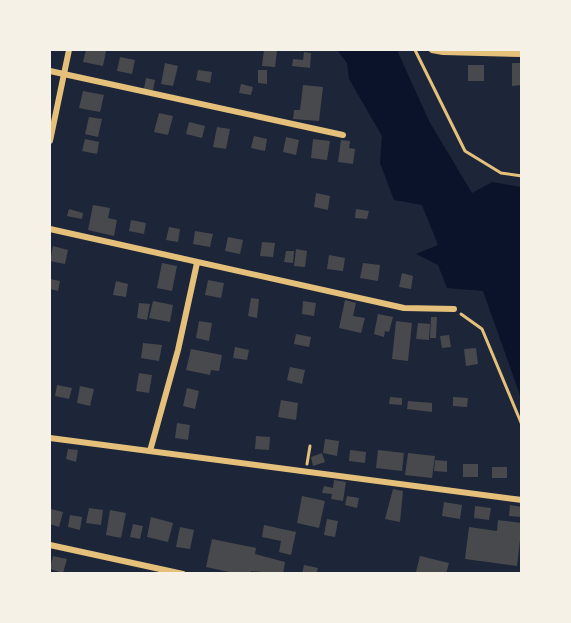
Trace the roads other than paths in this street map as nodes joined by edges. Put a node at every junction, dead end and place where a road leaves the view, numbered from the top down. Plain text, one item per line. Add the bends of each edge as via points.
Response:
1 (69, 50) edge
2 (416, 50) edge
3 (432, 50) edge
4 (522, 54) edge
5 (50, 71) edge
6 (64, 74) junction
7 (343, 135) dead end
8 (50, 141) edge
9 (522, 176) edge
10 (50, 229) edge
11 (197, 263) junction
12 (454, 309) road end
13 (50, 438) edge
14 (150, 451) junction
15 (522, 500) edge
16 (50, 545) edge
17 (183, 573) edge

1 - 6 street
2 - 9 lane via 465,151 501,173
3 - 4 street
5 - 6 street
6 - 7 street
6 - 8 street
10 - 11 street
11 - 12 street via 404,308
11 - 14 street
13 - 14 street
14 - 15 street
16 - 17 street

